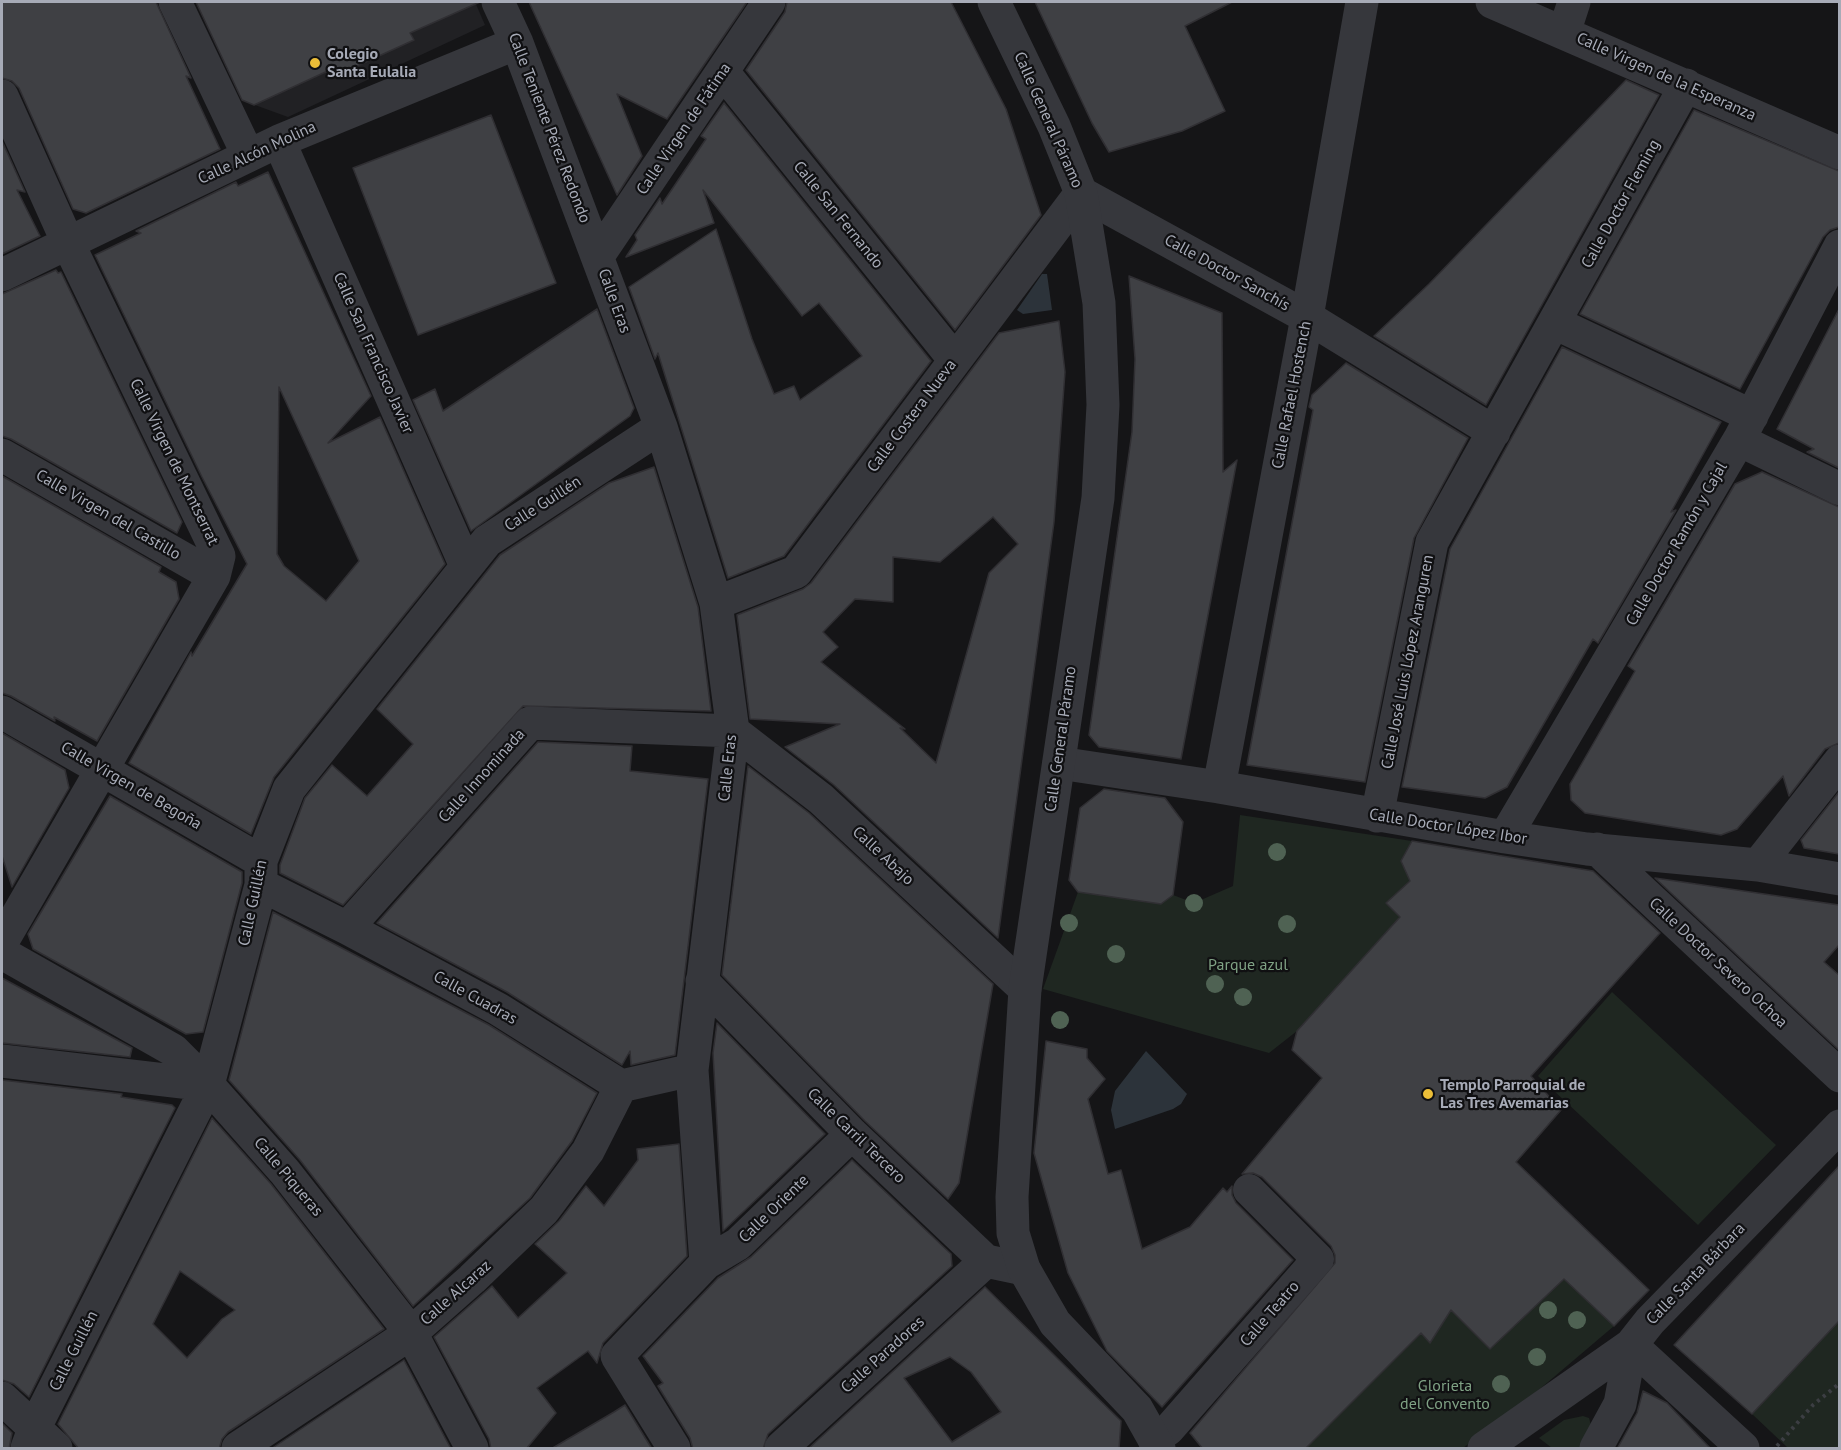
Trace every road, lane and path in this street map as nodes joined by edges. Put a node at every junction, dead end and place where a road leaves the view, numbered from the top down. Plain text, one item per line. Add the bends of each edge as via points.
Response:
1 (176, 2) edge
2 (498, 2) edge
3 (769, 2) edge
4 (994, 2) edge
5 (1362, 2) edge
6 (1492, 2) edge
7 (1574, 2) edge
8 (1564, 33) junction
9 (518, 43) junction
10 (723, 72) junction
11 (1686, 86) junction
12 (2, 96) edge
13 (279, 141) junction
14 (1839, 153) edge
15 (248, 155) junction
16 (1081, 192) junction
17 (68, 243) junction
18 (1839, 246) edge
19 (598, 256) junction
20 (2, 275) edge
21 (1307, 316) junction
22 (1555, 323) junction
23 (954, 359) junction
24 (661, 427) junction
25 (1745, 428) junction
26 (1494, 432) junction
27 (2, 455) edge
28 (1839, 489) edge
29 (466, 566) junction
30 (214, 576) junction
31 (716, 603) junction
32 (2, 712) edge
33 (733, 731) junction
34 (1839, 760) edge
35 (1059, 763) junction
36 (103, 770) junction
37 (1219, 787) junction
38 (1377, 816) junction
39 (1505, 837) junction
40 (1597, 849) junction
41 (1758, 865) junction
42 (261, 873) junction
43 (1839, 879) edge
44 (347, 928) junction
45 (2, 942) edge
46 (2, 953) edge
47 (702, 981) junction
48 (1025, 989) junction
49 (2, 1061) edge
50 (692, 1070) junction
51 (1839, 1076) edge
52 (208, 1085) junction
53 (621, 1086) junction
54 (1839, 1126) edge
55 (852, 1134) junction
56 (1248, 1190) dead end
57 (986, 1261) junction
58 (706, 1263) junction
59 (1024, 1269) junction
60 (411, 1333) junction
61 (1631, 1345) junction
62 (1839, 1383) edge
63 (2, 1398) edge
64 (39, 1442) edge
65 (1156, 1444) edge
66 (238, 1449) edge
67 (472, 1449) edge
68 (674, 1449) edge
69 (781, 1449) edge
70 (1484, 1449) edge
71 (1596, 1449) edge
72 (1743, 1449) edge
73 (1774, 1449) edge

1 - 15 street
2 - 9 street, Calle Teniente Pérez Redondo
3 - 10 street, Calle Virgen de Fátima
4 - 16 street, Calle General Páramo
5 - 21 street, Calle Rafael Hostench
6 - 8 street, Calle Virgen de la Esperanza
7 - 8 street
8 - 11 street, Calle Virgen de la Esperanza
9 - 13 street, Calle Alcón Molina
9 - 19 street, Calle Teniente Pérez Redondo
10 - 19 street, Calle Virgen de Fátima
10 - 23 street, Calle San Fernando
11 - 14 street, Calle Virgen de la Esperanza
11 - 22 street, Calle Doctor Fleming
12 - 17 street, Calle Virgen de Montserrat
13 - 15 street, Calle Alcón Molina
13 - 29 street, Calle San Francisco Javier
15 - 17 street, Calle Alcón Molina
16 - 21 street, Calle Doctor Sanchís
16 - 23 street, Calle Costera Nueva
16 - 35 street, Calle General Páramo via 1099,303 1103,405 1098,498
17 - 20 street, Calle Alcón Molina
17 - 30 street, Calle Virgen de Montserrat via 219,556
18 - 25 street, Calle Doctor Ramón y Cajal
19 - 24 street, Calle Eras
21 - 26 street, Calle Doctor Sanchís
21 - 37 street, Calle Rafael Hostench
22 - 25 street
22 - 26 street, Calle José Luis López Aranguren
23 - 31 street, Calle Costera Nueva via 796,572
24 - 29 street, Calle Guillén via 487,541
24 - 31 street, Calle Eras
25 - 28 street
25 - 39 street, Calle Doctor Ramón y Cajal
26 - 38 street, Calle José Luis López Aranguren via 1432,542
27 - 30 street, Calle Virgen del Castillo
29 - 42 street, Calle Guillén via 289,789
30 - 36 street, Calle Virgen de Montserrat
31 - 33 street, Calle Eras
32 - 36 street, Calle Virgen de Begoña
33 - 44 street, Calle Innominada via 530,723
33 - 47 street, Calle Eras
33 - 48 street, Calle Abajo via 821,799
34 - 41 street
35 - 37 street, Calle Doctor López Ibor
35 - 48 street, Calle General Páramo
36 - 42 street, Calle Virgen de Begoña
36 - 45 street, Calle Virgen de Montserrat
37 - 38 street, Calle Doctor López Ibor
38 - 39 street, Calle Doctor López Ibor
39 - 40 street, Calle Doctor López Ibor
40 - 41 street, Calle Doctor López Ibor
40 - 51 street, Calle Doctor Severo Ochoa
41 - 43 street, Calle Doctor López Ibor
42 - 44 street, Calle Cuadras
42 - 52 street, Calle Guillén
44 - 53 street, Calle Cuadras via 498,1009
46 - 52 street, Calle Piqueras via 173,1050
47 - 50 street, Calle Eras
47 - 55 street, Calle Carril Tercero
48 - 59 street, Calle General Páramo via 1012,1197 1013,1233
49 - 52 street
50 - 53 street
50 - 58 street, Calle Eras
52 - 60 street, Calle Piqueras via 285,1172
52 - 64 street, Calle Guillén
53 - 60 street, Calle Alcaraz via 588,1151 544,1210
54 - 61 street, Calle Santa Bárbara
55 - 57 street, Calle Carril Tercero
55 - 58 street, Calle Oriente via 738,1244
56 - 65 street, Calle Teatro via 1318,1259
57 - 59 street
57 - 69 street, Calle Paradores
58 - 68 street, Calle Oriente via 617,1356
59 - 65 street, Calle General Páramo via 1055,1323 1137,1408
60 - 66 street, Calle Alcaraz
60 - 67 street, Calle Piqueras
61 - 70 street
61 - 71 street, Calle Santa Bárbara via 1620,1404
61 - 72 street
62 - 73 path via 1813,1405
63 - 64 street

